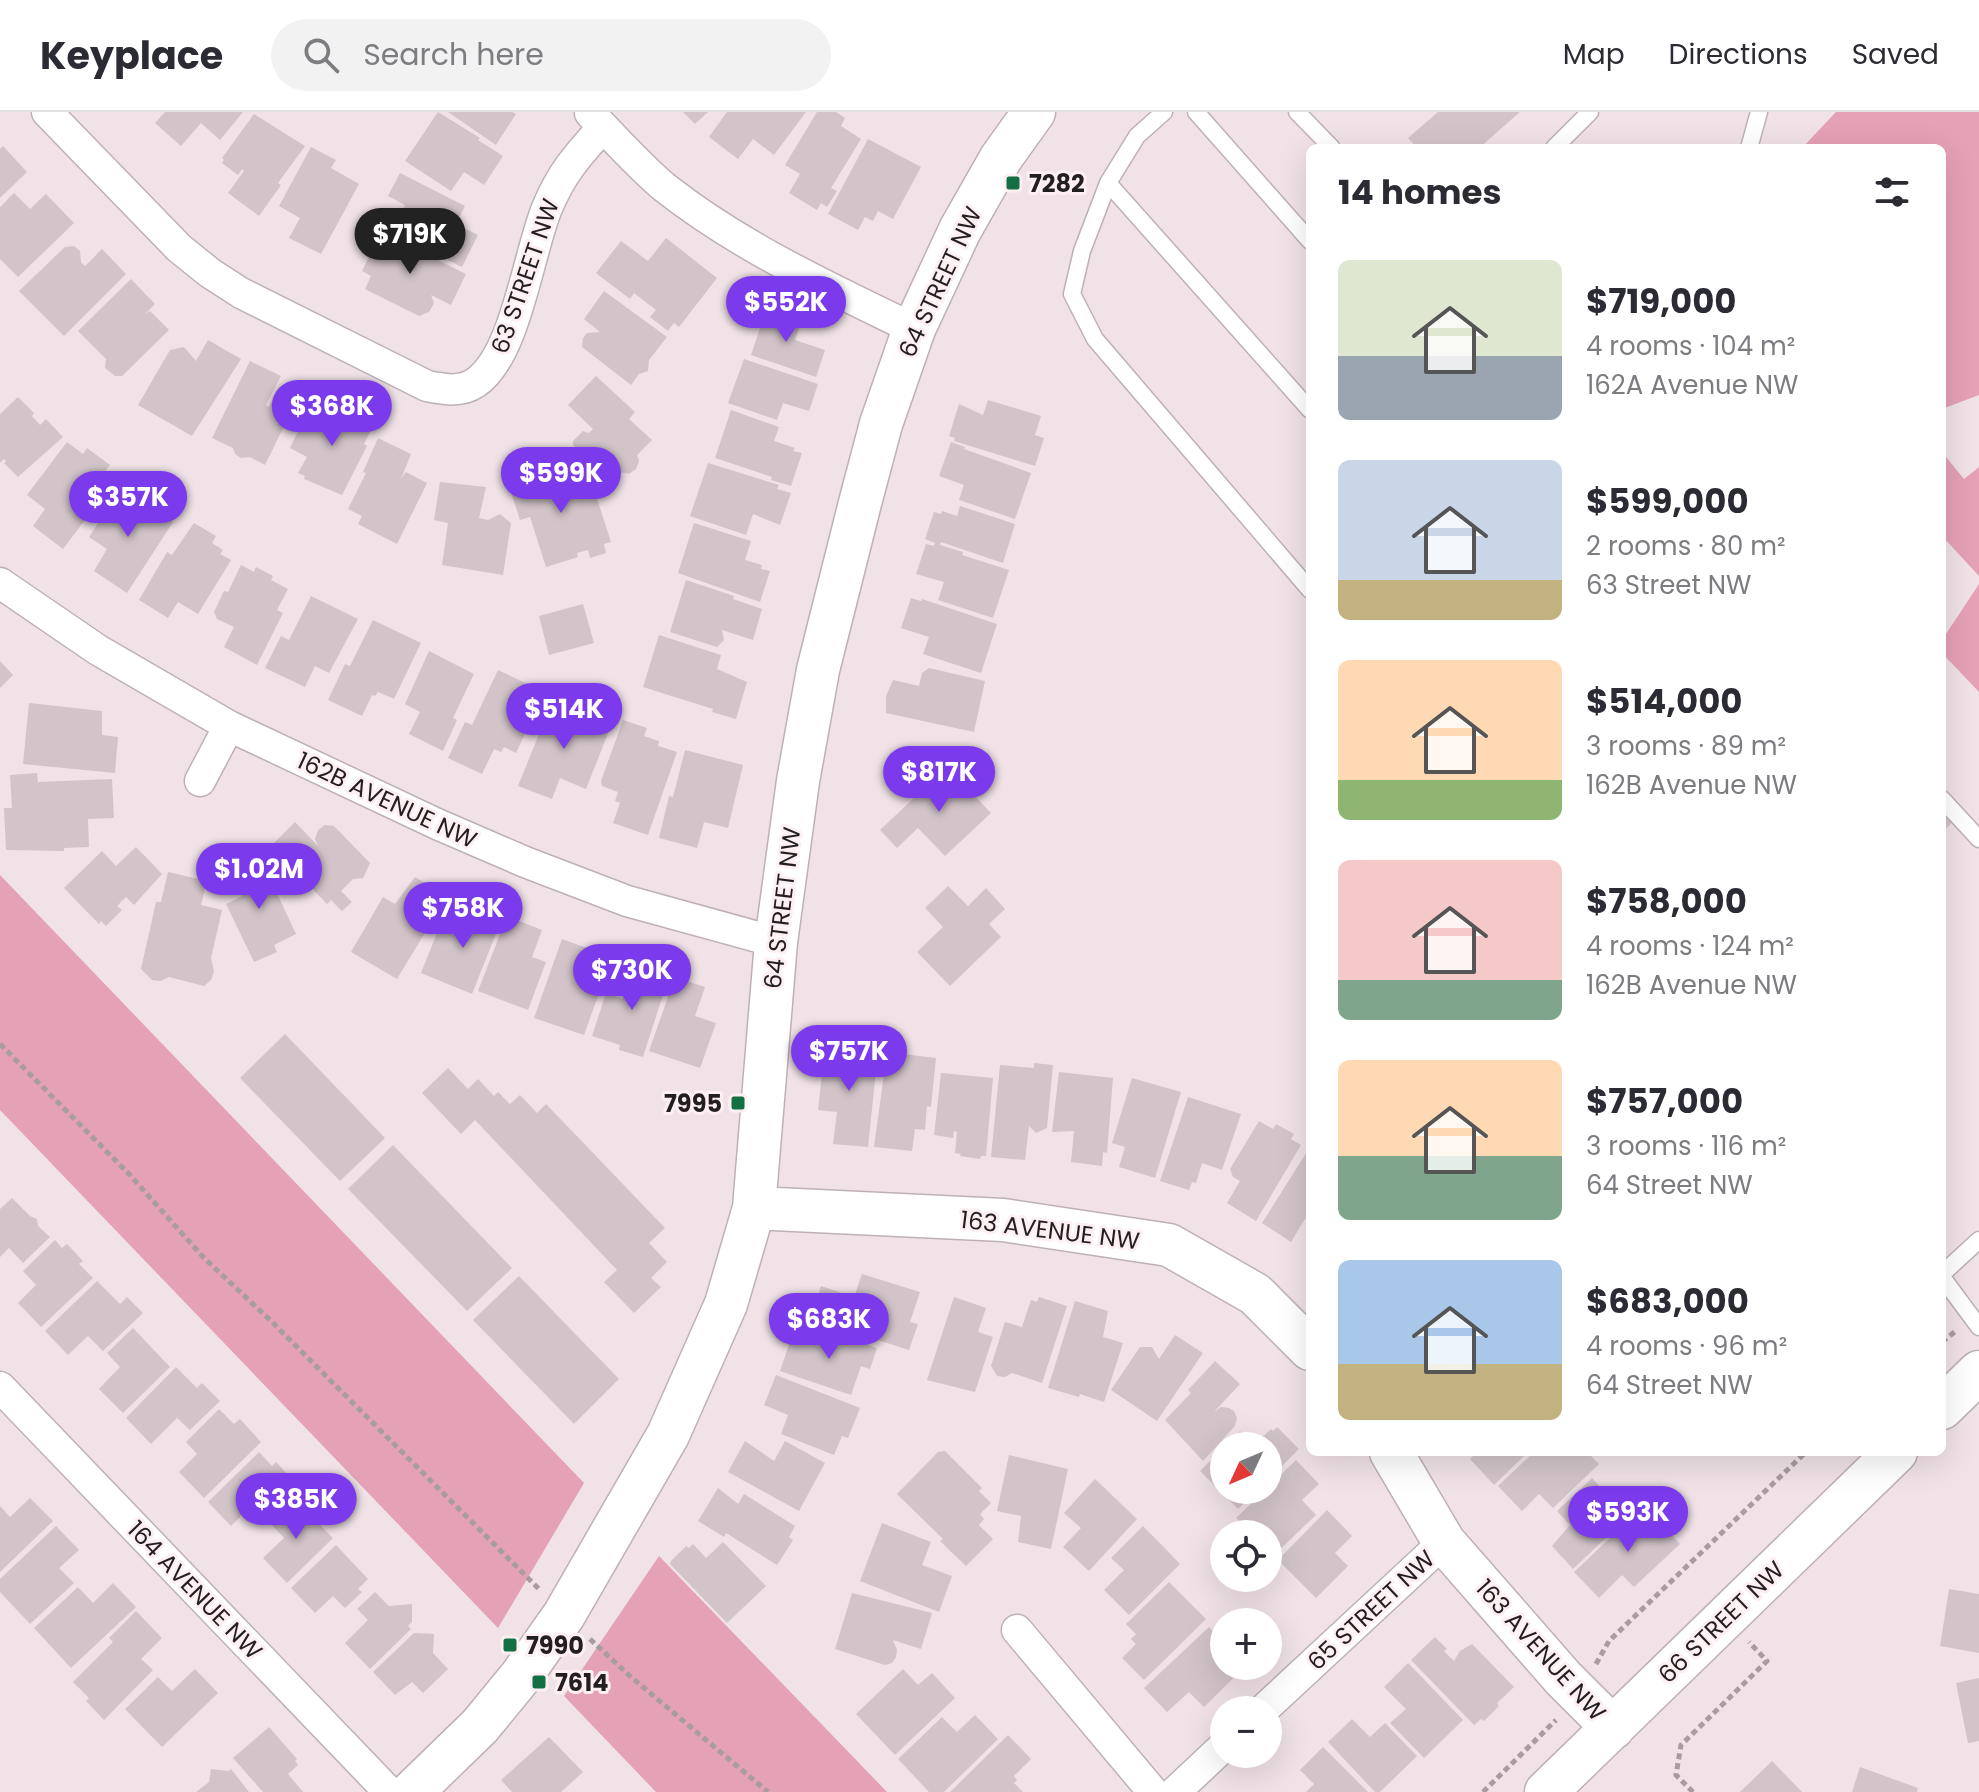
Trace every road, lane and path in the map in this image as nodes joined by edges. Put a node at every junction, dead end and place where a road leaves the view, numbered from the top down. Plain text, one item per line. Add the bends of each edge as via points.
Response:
1 (47, 112) edge
2 (1034, 112) edge
3 (1164, 112) edge
4 (1196, 112) edge
5 (1297, 112) edge
6 (1590, 112) edge
7 (1759, 112) edge
8 (596, 119) edge
9 (1328, 144) edge
10 (1558, 144) edge
11 (1750, 144) edge
12 (1108, 183) junction
13 (1306, 236) edge
14 (914, 329) junction
15 (1306, 406) edge
16 (0, 583) edge
17 (1306, 585) edge
18 (229, 726) junction
19 (200, 781) dead end
20 (1946, 803) edge
21 (1979, 839) edge
22 (776, 942) junction
23 (0, 1044) edge
24 (754, 1208) junction
25 (1979, 1240) edge
26 (1946, 1272) edge
27 (1946, 1282) edge
28 (1979, 1327) edge
29 (1306, 1345) edge
30 (1979, 1372) edge
31 (0, 1387) edge
32 (1946, 1404) edge
33 (1393, 1456) edge
34 (1802, 1456) edge
35 (1892, 1456) edge
36 (1444, 1542) junction
37 (564, 1615) junction
38 (1726, 1618) junction
39 (1017, 1630) dead end
40 (1579, 1694) junction
41 (1278, 1696) edge
42 (1613, 1728) junction
43 (1210, 1759) edge
44 (389, 1792) edge
45 (412, 1792) edge
46 (768, 1792) edge
47 (1153, 1792) edge
48 (1175, 1792) edge
49 (1483, 1792) edge
50 (1546, 1792) edge
51 (1693, 1792) edge

1 - 8 street, 63 STREET NW via 179,248 241,293 427,386 449,390 473,384 493,366 545,211
2 - 14 street, 64 STREET NW via 960,230
3 - 12 lane via 1137,136
4 - 13 lane
5 - 9 lane
6 - 10 lane
7 - 11 lane
8 - 14 street via 663,186 717,225 779,263
12 - 15 lane
12 - 17 lane via 1072,294 1095,339
14 - 22 street, 64 STREET NW via 881,424 818,670
16 - 18 street, 162B AVENUE NW via 98,650
18 - 19 street
18 - 22 street, 162B AVENUE NW via 525,862 627,901
20 - 21 lane
22 - 24 street, 64 STREET NW
23 - 37 path via 204,1258
24 - 29 street, 163 AVENUE NW via 1003,1220 1169,1245 1255,1294
24 - 37 street, 64 STREET NW via 726,1304 688,1393
25 - 26 lane
27 - 28 lane
30 - 32 street
31 - 44 street, 164 AVENUE NW
33 - 36 street, 163 AVENUE NW
34 - 40 path via 1609,1641
35 - 38 street, 66 STREET NW
36 - 40 street, 163 AVENUE NW
36 - 41 street, 65 STREET NW
37 - 45 street, 64 STREET NW via 480,1726
37 - 46 path
38 - 42 street, 66 STREET NW
38 - 51 path via 1767,1661 1681,1745 1676,1775
39 - 47 street
40 - 42 street, 163 AVENUE NW
40 - 49 path
42 - 50 street, 66 STREET NW
43 - 48 street

